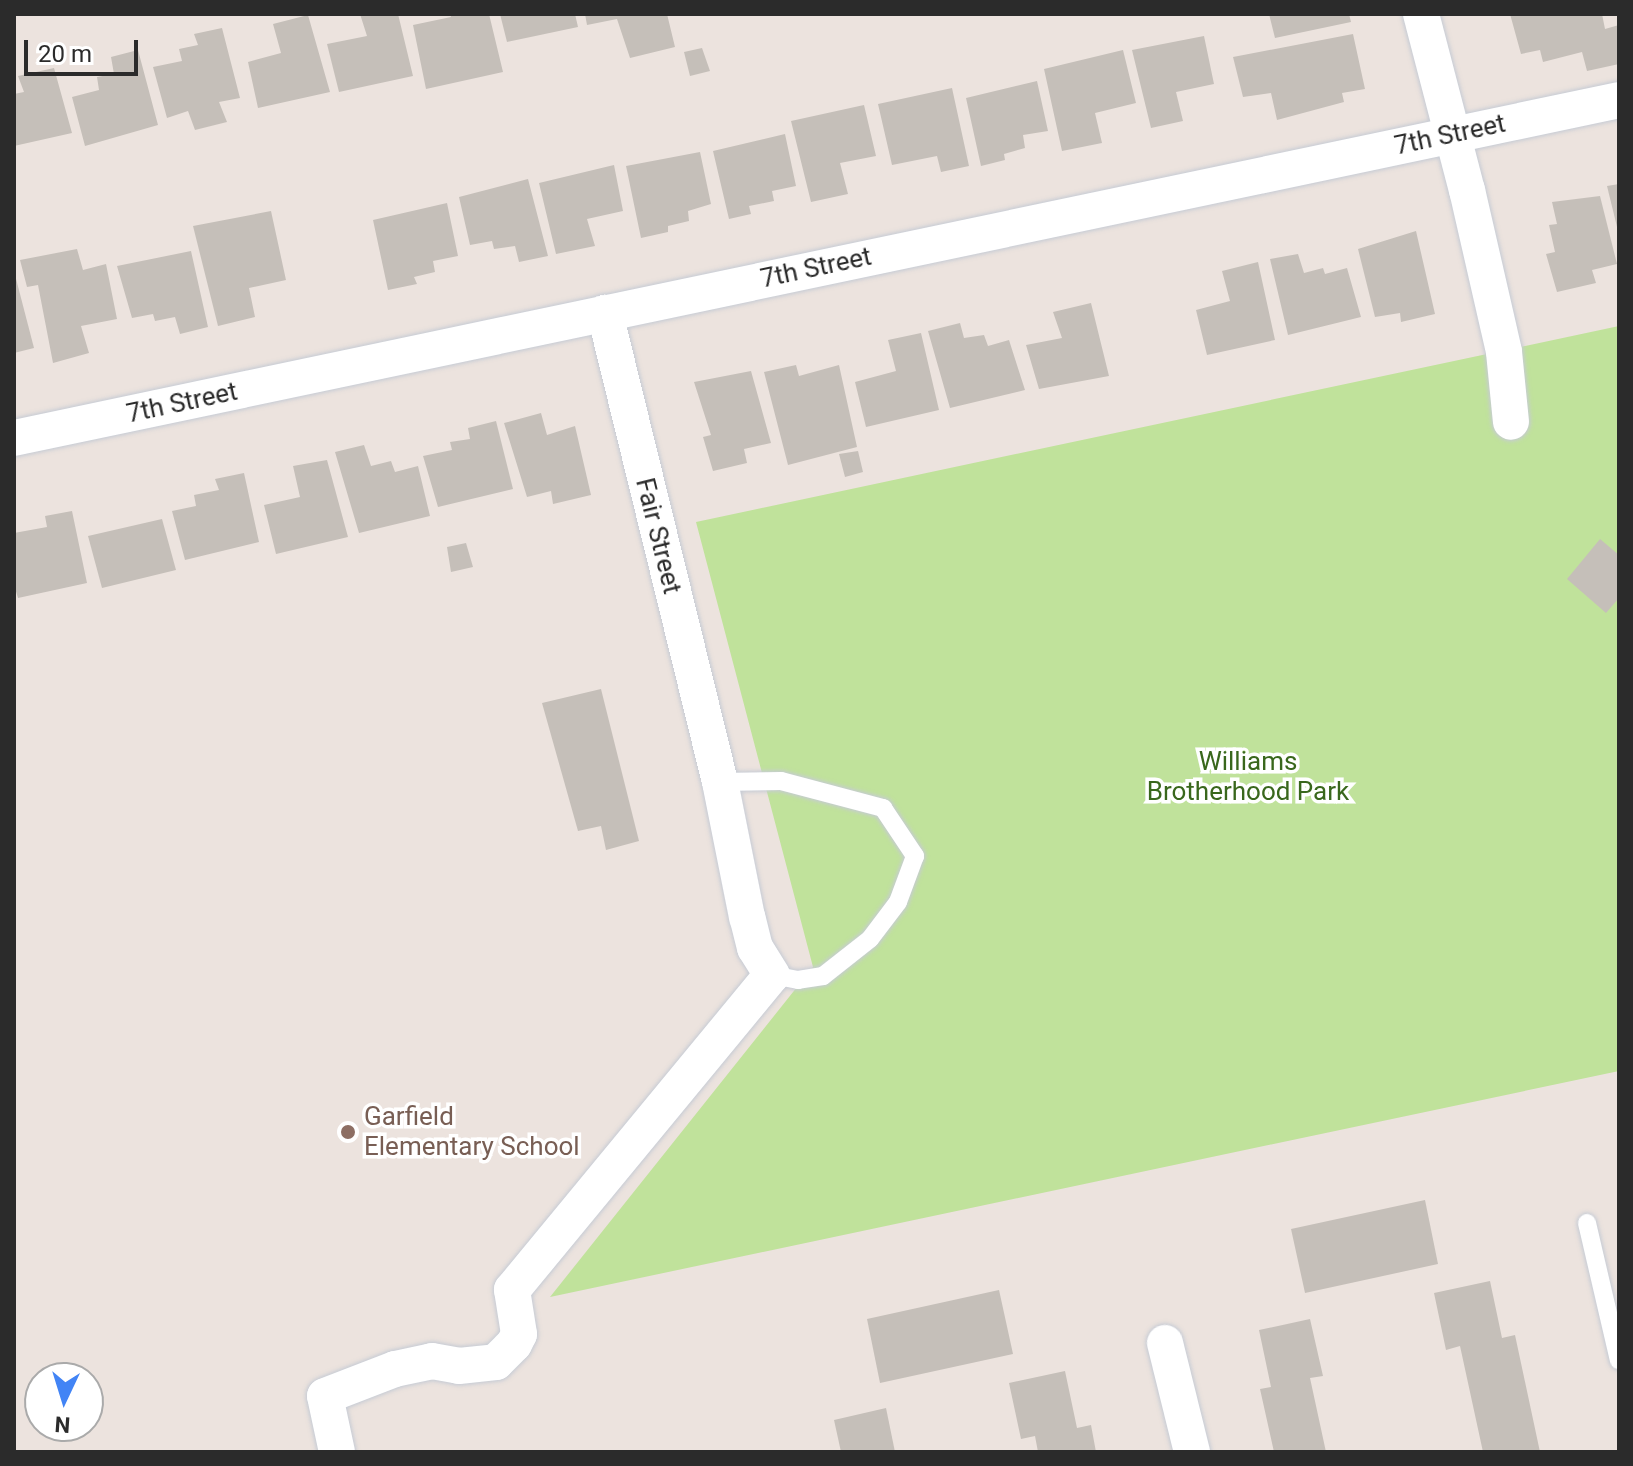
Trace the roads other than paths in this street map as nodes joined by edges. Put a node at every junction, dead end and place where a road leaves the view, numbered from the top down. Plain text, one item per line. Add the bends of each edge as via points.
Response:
1 (1421, 14) edge
2 (1619, 100) edge
3 (1451, 135) junction
4 (605, 313) junction
5 (1511, 422) dead end
6 (14, 438) edge
7 (716, 771) junction
8 (772, 975) junction
9 (1587, 1223) dead end
10 (1165, 1343) dead end
11 (1619, 1360) edge
12 (337, 1452) edge
13 (1192, 1452) edge

1 - 3 street
2 - 3 street, 7th Street
3 - 4 street, 7th Street
3 - 5 street via 1504,352
4 - 6 street, 7th Street
4 - 7 street, Fair Street
7 - 8 street, Fair Street via 755,948
7 - 8 lane via 781,781 883,808 915,856 898,902 870,939 823,976 798,980
8 - 12 street via 512,1290 519,1334 496,1362 459,1366 432,1361 325,1396
9 - 11 lane
10 - 13 street

